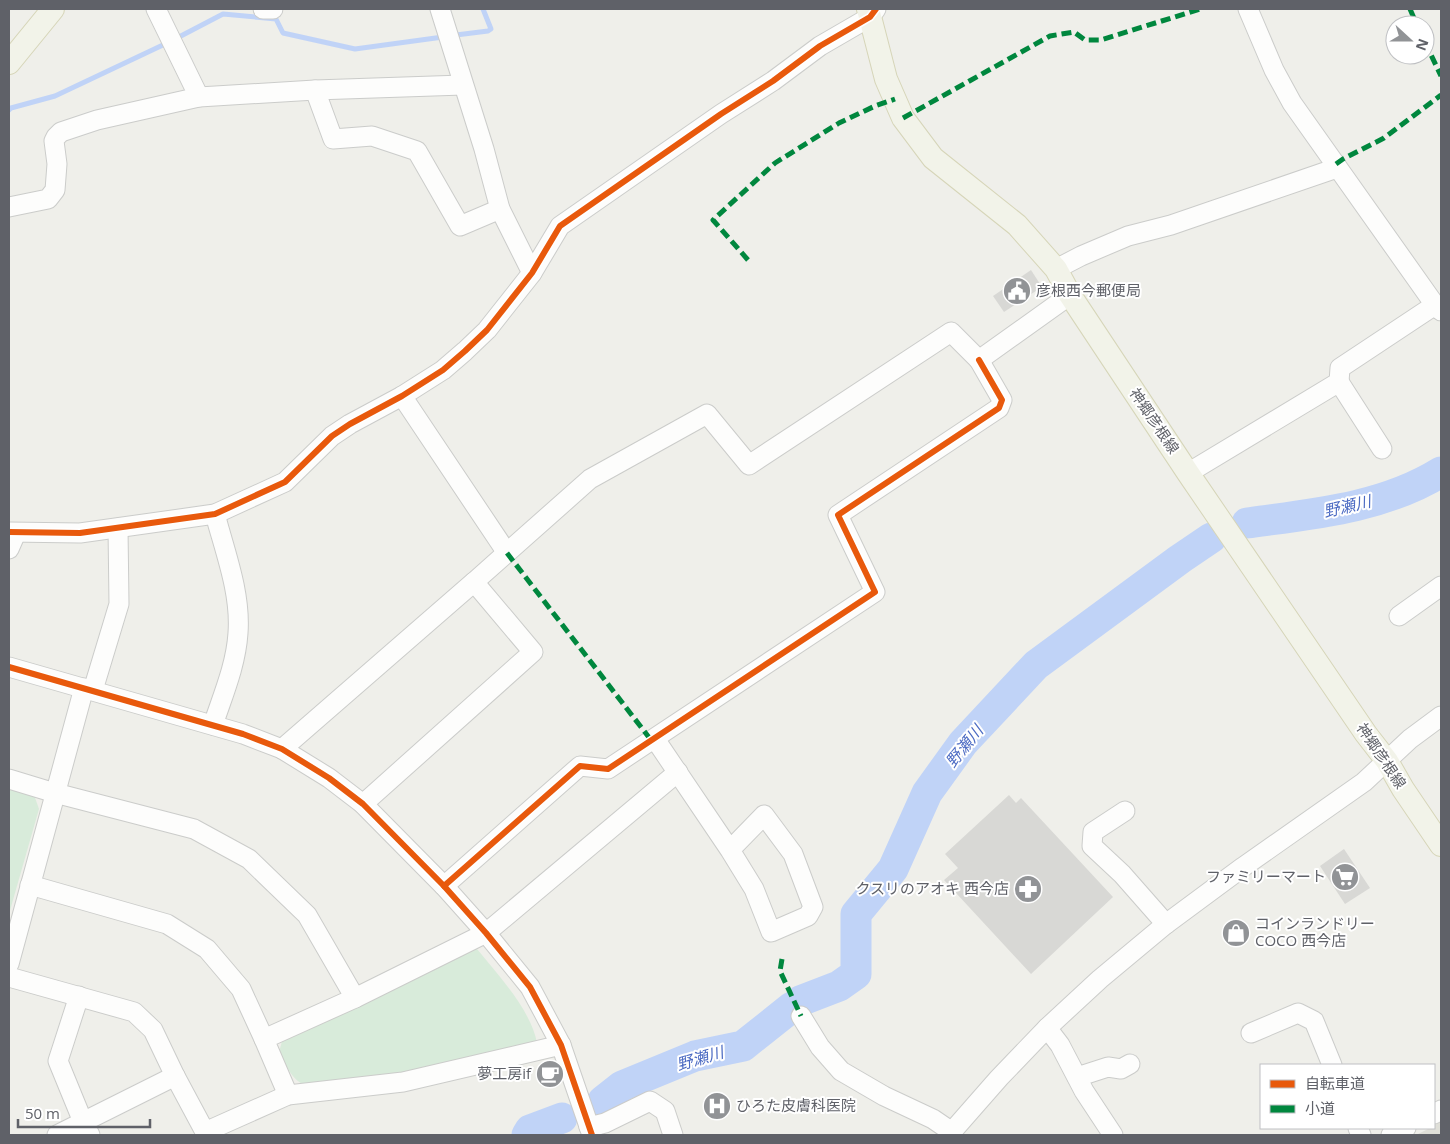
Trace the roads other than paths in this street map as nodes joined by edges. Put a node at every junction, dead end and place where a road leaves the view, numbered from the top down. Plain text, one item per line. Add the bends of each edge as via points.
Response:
1 (53, 9) edge
2 (156, 9) edge
3 (263, 9) edge
4 (273, 9) edge
5 (440, 9) edge
6 (1248, 9) edge
7 (872, 12) edge
8 (9, 62) edge
9 (463, 85) junction
10 (315, 90) junction
11 (200, 97) junction
12 (1336, 164) junction
13 (9, 207) edge
14 (500, 209) junction
15 (1056, 269) junction
16 (532, 273) junction
17 (1070, 295) junction
18 (1438, 308) edge
19 (979, 360) junction
20 (1339, 382) junction
21 (402, 396) junction
22 (1382, 449) dead end
23 (1188, 472) junction
24 (215, 514) junction
25 (118, 528) junction
26 (11, 538) edge
27 (507, 553) junction
28 (474, 582) junction
29 (1441, 586) edge
30 (1399, 616) dead end
31 (9, 667) edge
32 (88, 689) junction
33 (1441, 716) edge
34 (213, 725) junction
35 (655, 739) junction
36 (282, 749) junction
37 (1387, 761) junction
38 (678, 772) junction
39 (9, 779) edge
40 (55, 793) junction
41 (363, 804) junction
42 (1125, 811) dead end
43 (1441, 845) edge
44 (730, 850) junction
45 (30, 884) junction
46 (444, 886) junction
47 (1166, 924) junction
48 (486, 933) junction
49 (9, 964) edge
50 (9, 977) edge
51 (79, 996) junction
52 (355, 998) junction
53 (801, 1016) dead end
54 (1047, 1028) junction
55 (1251, 1033) dead end
56 (264, 1038) junction
57 (561, 1045) junction
58 (1130, 1064) dead end
59 (1332, 1064) edge
60 (175, 1076) junction
61 (1077, 1077) junction
62 (288, 1095) junction
63 (87, 1129) edge
64 (1404, 1129) edge
65 (591, 1131) edge
66 (951, 1134) edge
67 (57, 1135) edge
68 (673, 1135) edge
69 (1113, 1135) edge
70 (1391, 1135) edge

1 - 8 main road
2 - 11 street
3 - 4 street
5 - 9 street
6 - 12 street via 1292,103
7 - 15 main road, 神郷彦根線 via 886,79 903,118 933,158 1017,226
7 - 16 street via 560,226
9 - 10 street
9 - 14 street
10 - 11 street
10 - 14 street via 333,139 372,136 416,151 460,226
11 - 13 street via 97,120 61,132 54,141 57,164 55,190 48,199
12 - 15 street via 1331,170 1171,225 1128,236
12 - 18 street
14 - 16 street
15 - 17 main road, 神郷彦根線
16 - 21 street via 508,305 465,351 443,370
17 - 19 street
17 - 23 main road, 神郷彦根線
18 - 20 street via 1340,368
19 - 27 street via 951,332 749,465 707,414 590,479
19 - 35 street via 1002,400 999,408 838,515 875,592
20 - 22 street
20 - 23 street
21 - 24 street via 332,436 285,482
21 - 27 street
23 - 37 main road, 神郷彦根線
24 - 25 street
24 - 34 street via 237,594 238,632 233,667
25 - 26 street
25 - 32 street via 119,604
27 - 28 street
28 - 36 street
28 - 41 street via 533,652
29 - 30 street
31 - 32 street
32 - 34 street
32 - 40 street
33 - 37 street
34 - 36 street
35 - 38 street
35 - 46 street via 608,769 580,766
36 - 41 street
37 - 43 main road, 神郷彦根線
37 - 47 street via 1364,782
38 - 44 street
38 - 48 street
39 - 40 street
40 - 45 street
40 - 52 street via 194,829 248,859 307,916
41 - 46 street
42 - 47 street via 1093,832 1092,846
44 - 44 street via 764,815 793,854 813,907 808,916 771,932 754,889
45 - 49 street
45 - 56 street via 167,924 207,949 240,990
46 - 48 street
47 - 54 street
48 - 52 street
48 - 57 street via 530,987
50 - 51 street
51 - 60 street via 134,1012 153,1030
51 - 63 street via 58,1061
52 - 56 street
53 - 66 street via 820,1047 841,1071 932,1118
54 - 61 street
54 - 66 street
55 - 59 street via 1298,1013 1314,1021
56 - 62 street
57 - 62 street via 403,1082
57 - 65 street
58 - 61 street
60 - 62 street via 205,1132
60 - 63 street
61 - 69 street
63 - 67 street
64 - 70 street
65 - 68 street via 650,1102 666,1111

